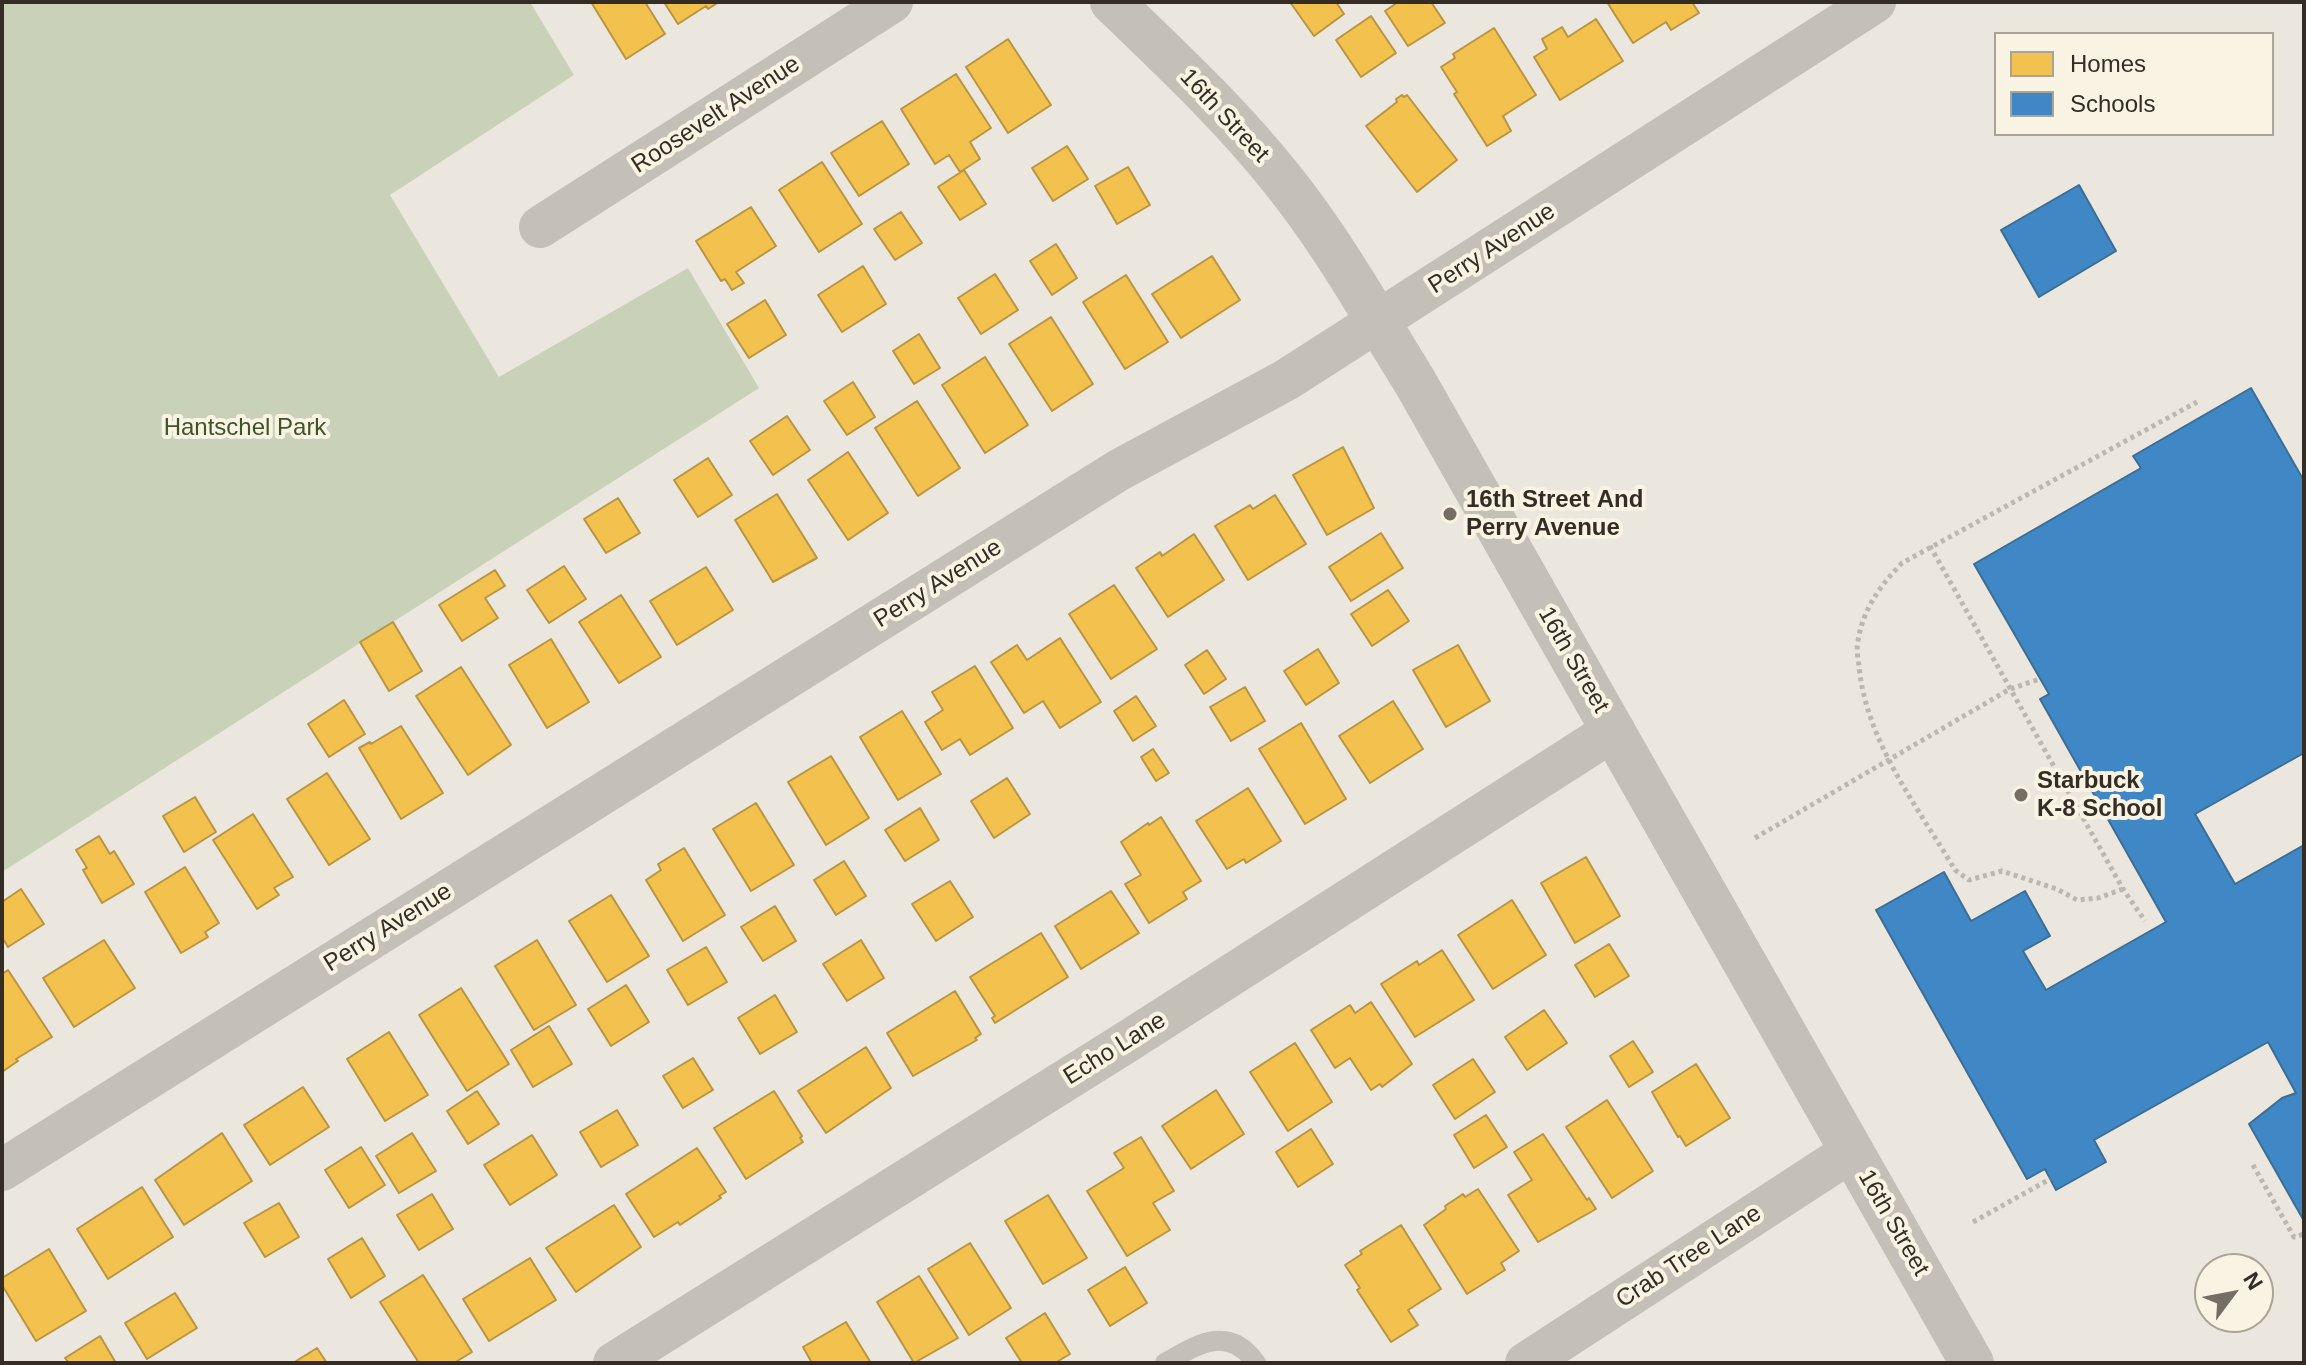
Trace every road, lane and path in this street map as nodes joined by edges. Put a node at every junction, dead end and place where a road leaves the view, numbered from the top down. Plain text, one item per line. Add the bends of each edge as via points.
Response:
1 (892, 2) edge
2 (1112, 2) edge
3 (1875, 2) edge
4 (540, 227) dead end
5 (1378, 321) junction
6 (2197, 402) dead end
7 (1930, 546) junction
8 (2040, 679) dead end
9 (2010, 689) junction
10 (1614, 730) junction
11 (1889, 760) junction
12 (1755, 838) dead end
13 (2123, 889) junction
14 (2145, 921) dead end
15 (1852, 1151) junction
16 (2253, 1165) dead end
17 (2, 1170) edge
18 (2050, 1179) dead end
19 (1973, 1222) dead end
20 (2304, 1234) edge
21 (614, 1363) edge
22 (1165, 1363) edge
23 (1256, 1363) edge
24 (1526, 1363) edge
25 (1972, 1363) edge

1 - 4 street, Roosevelt Avenue
2 - 5 street, 16th Street via 1224,110 1283,180
3 - 5 street, Perry Avenue
5 - 10 street, 16th Street
5 - 17 street, Perry Avenue via 1286,380 1119,470
6 - 7 path
7 - 9 path
7 - 11 path via 1902,563 1881,585 1857,644 1861,688
8 - 9 path
9 - 11 path
9 - 13 path
10 - 15 street, 16th Street
10 - 21 street, Echo Lane
11 - 12 path
11 - 13 path via 1955,870 1969,880 2002,871 2077,900
13 - 14 path
15 - 24 street, Crab Tree Lane
15 - 25 street, 16th Street
16 - 20 path via 2294,1237
18 - 19 path
22 - 23 lane via 1199,1343 1227,1341 1245,1348

